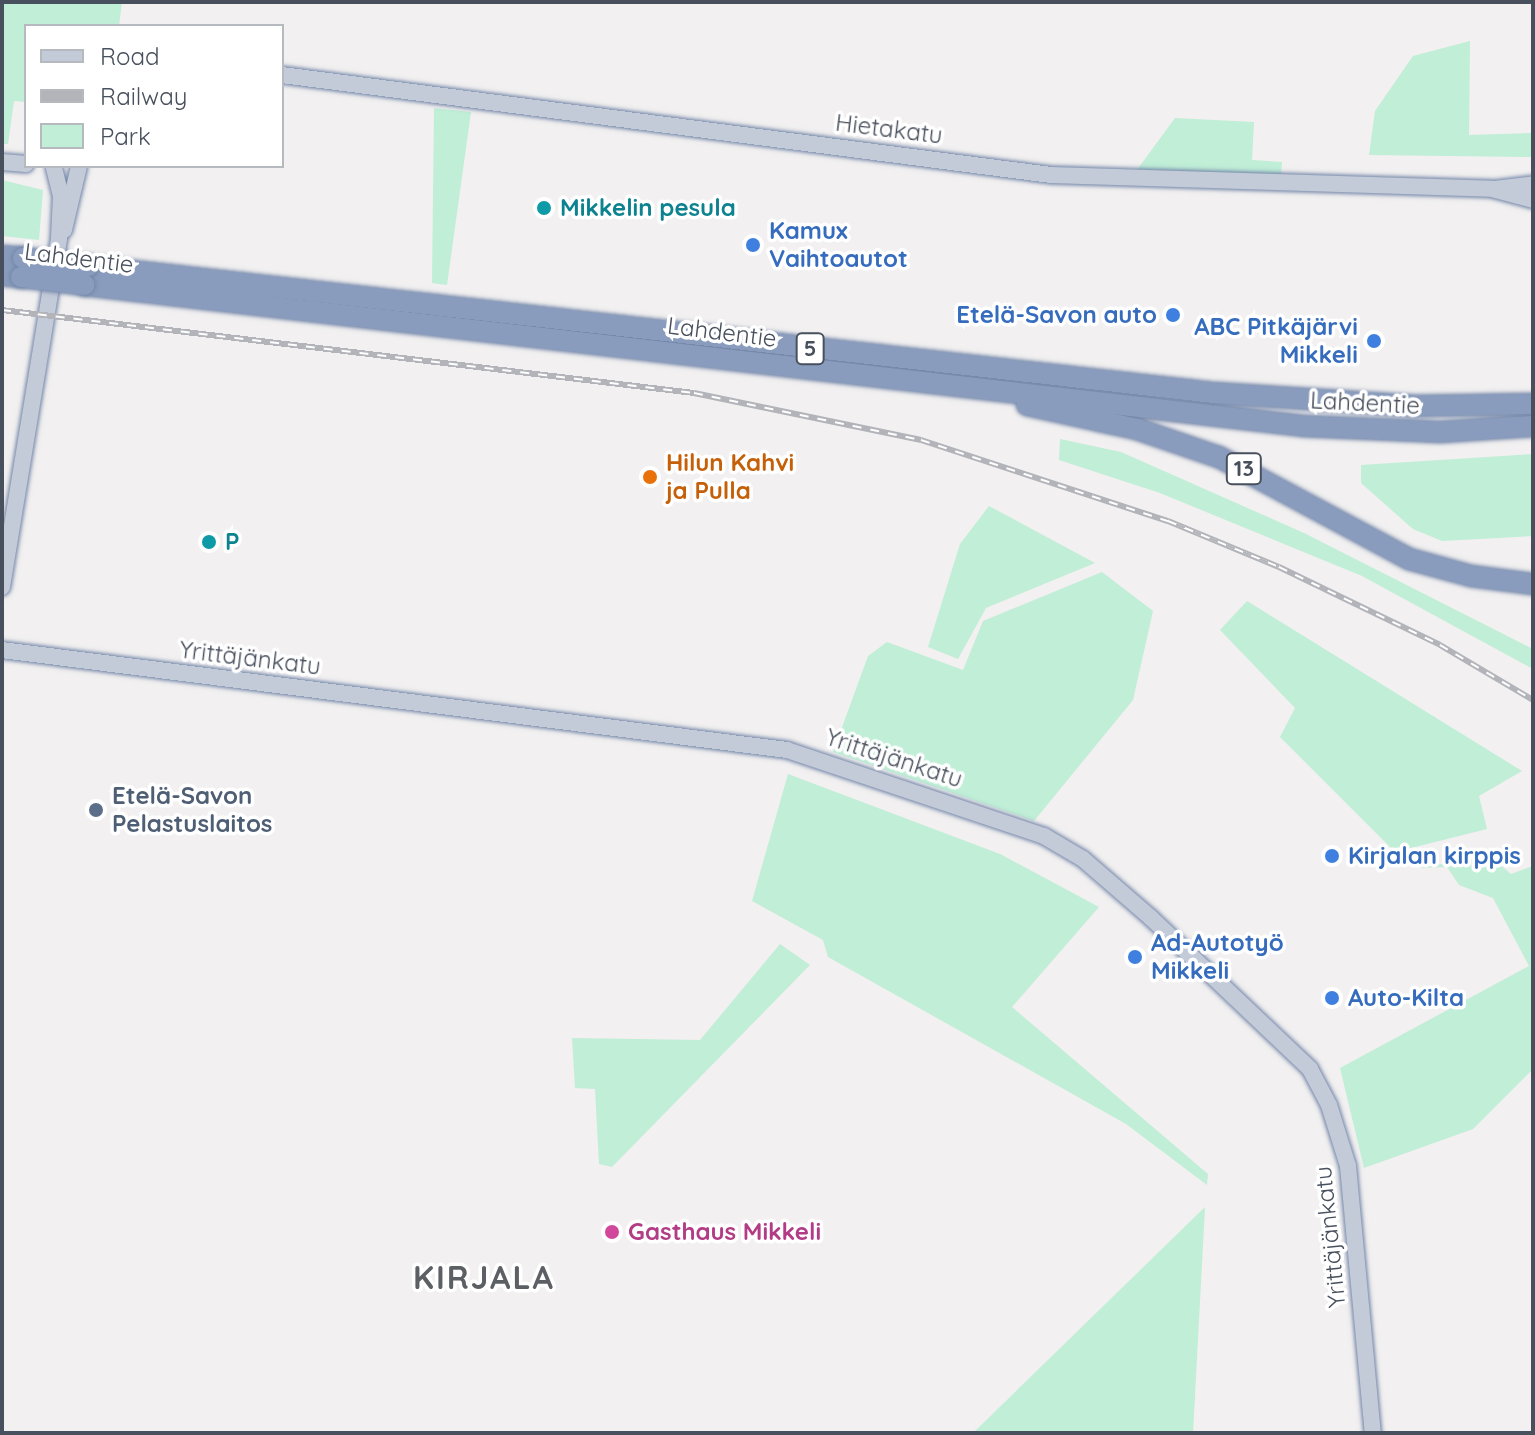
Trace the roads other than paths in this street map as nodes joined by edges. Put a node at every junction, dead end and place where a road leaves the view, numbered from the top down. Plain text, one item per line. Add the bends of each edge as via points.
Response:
1 (284, 75) edge
2 (24, 153) edge
3 (3, 162) edge
4 (24, 164) edge
5 (54, 168) edge
6 (77, 168) edge
7 (1533, 184) edge
8 (1492, 189) junction
9 (1533, 200) edge
10 (59, 238) junction
11 (12, 267) edge
12 (87, 276) junction
13 (942, 386) junction
14 (1533, 404) edge
15 (1533, 426) edge
16 (1533, 584) edge
17 (2, 587) edge
18 (2, 650) edge
19 (1373, 1433) edge

1 - 8 street, Hietakatu via 1076,177
2 - 3 street
3 - 4 street
5 - 10 street via 61,196
6 - 10 street via 67,225
7 - 8 street, Hietakatu
8 - 9 street, Hietakatu
10 - 17 street
11 - 12 highway, Lahdentie / 5, bridge
12 - 13 highway, Lahdentie / 5
12 - 14 highway, Lahdentie / 5 via 1214,393 1413,406
13 - 15 highway, Lahdentie / 5 via 1383,432
13 - 16 highway, 13 via 1177,440 1257,475 1409,559 1471,576
18 - 19 street, Yrittäjänkatu via 787,750 1044,836 1083,859 1150,917 1310,1069 1329,1105 1348,1166

